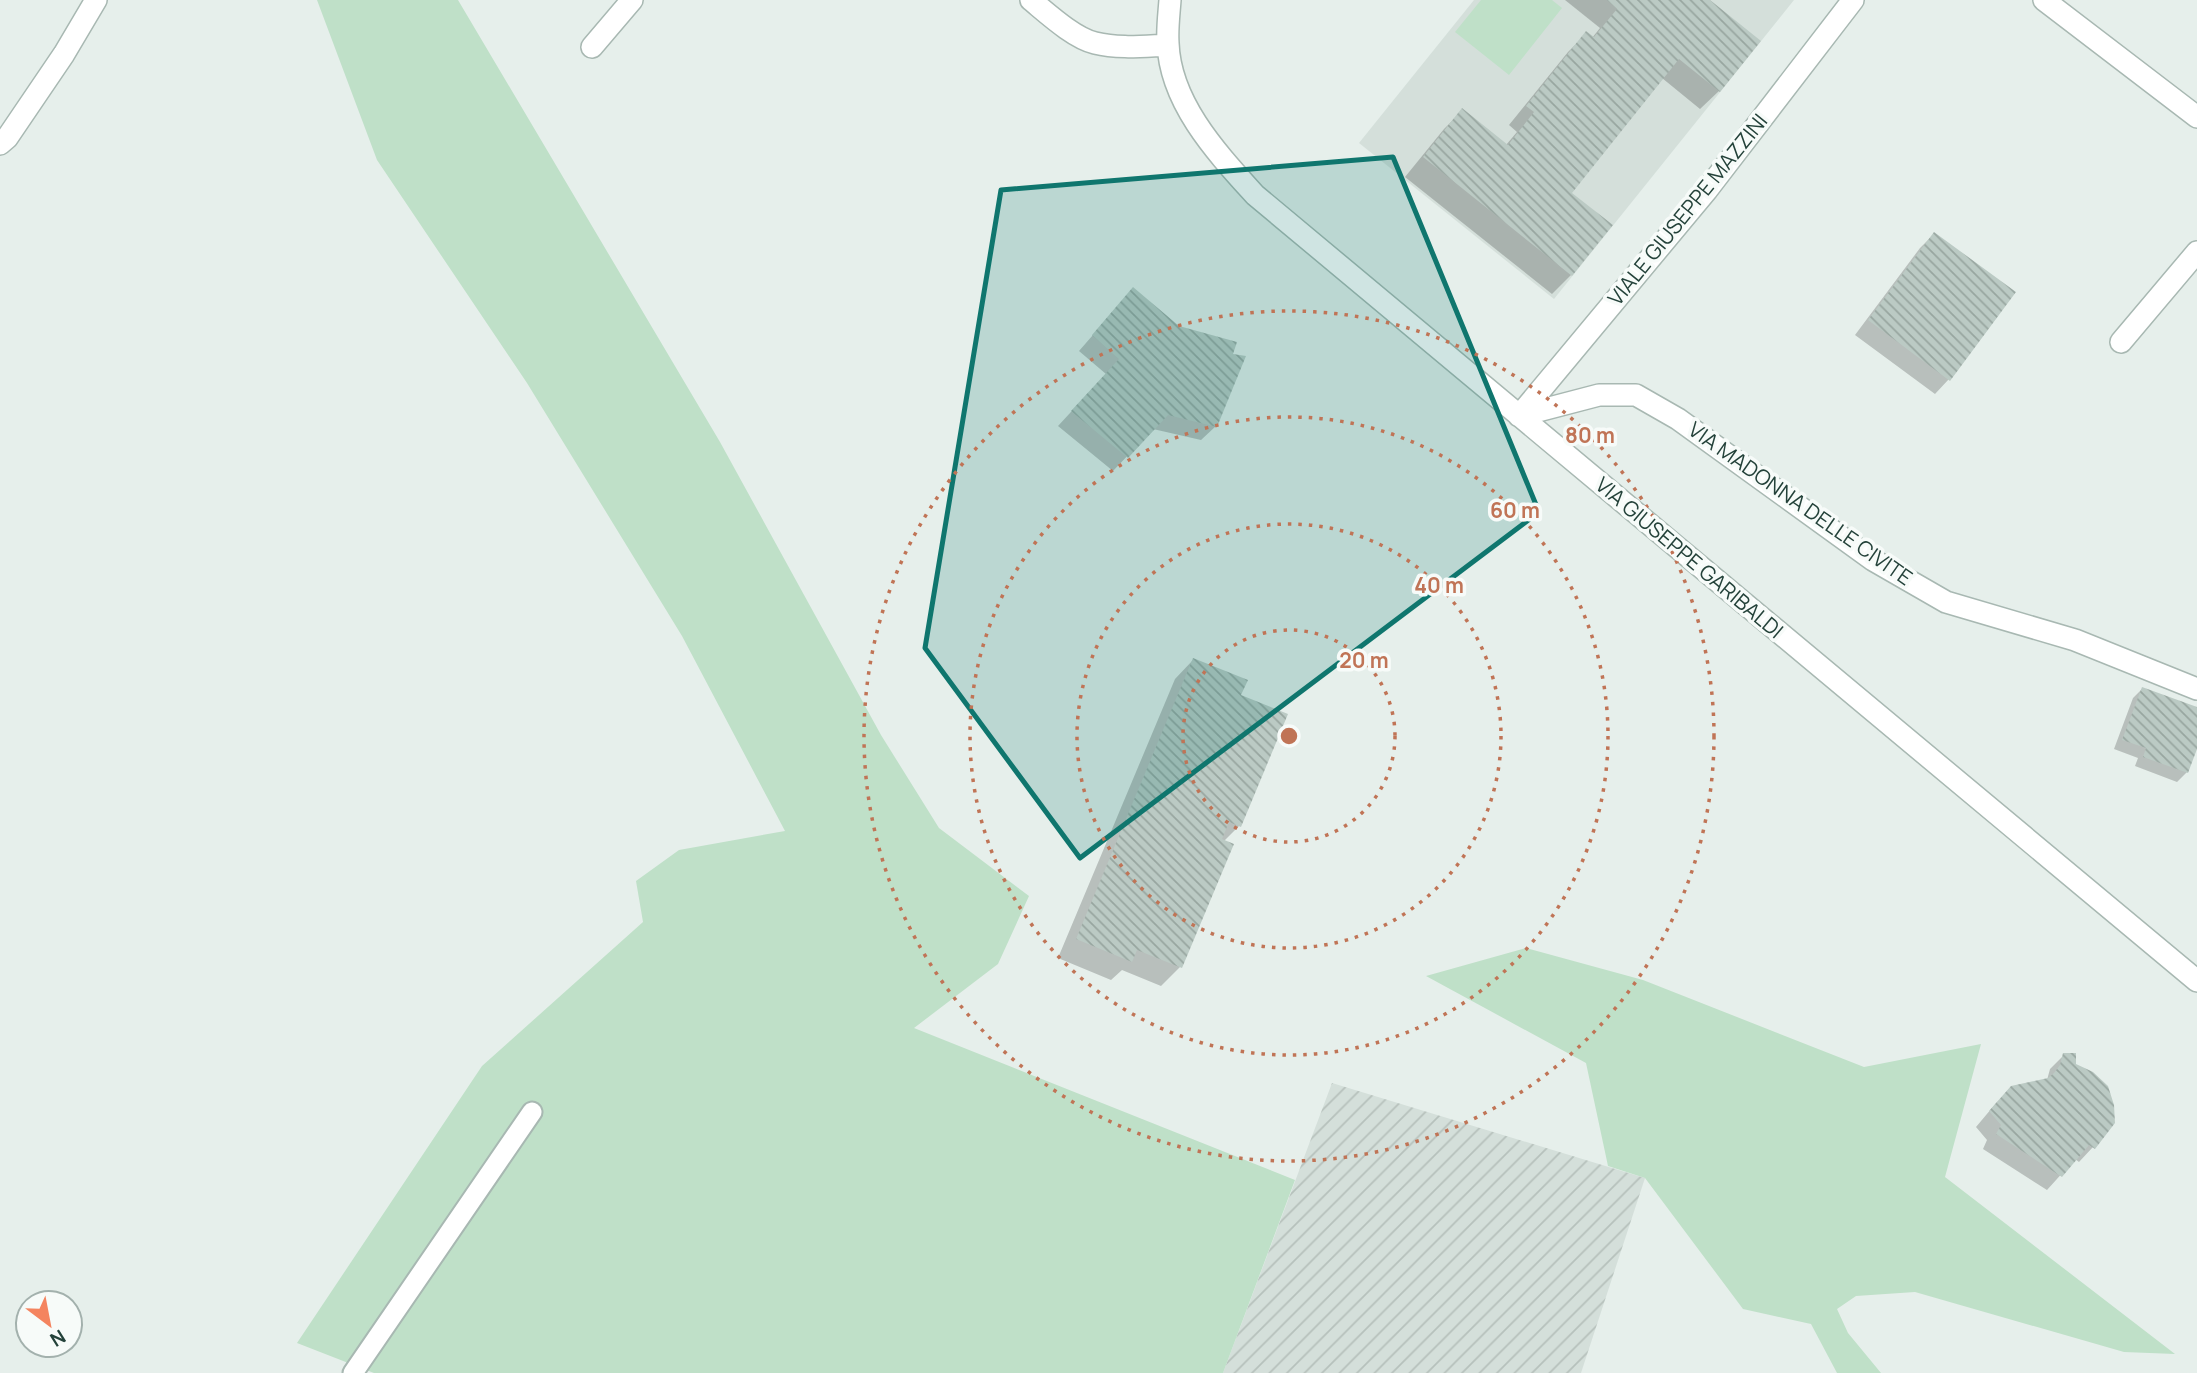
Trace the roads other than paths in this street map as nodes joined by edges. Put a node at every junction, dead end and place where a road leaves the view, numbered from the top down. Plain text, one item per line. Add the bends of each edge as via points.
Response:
1 (96, 0) edge
2 (632, 0) edge
3 (1031, 0) edge
4 (1170, 0) edge
5 (1853, 0) edge
6 (2044, 0) edge
7 (1168, 45) junction
8 (592, 47) dead end
9 (2197, 117) edge
10 (0, 145) edge
11 (2197, 252) edge
12 (2121, 342) dead end
13 (1519, 416) junction
14 (2197, 689) edge
15 (2197, 981) edge
16 (532, 1112) dead end
17 (353, 1373) edge

1 - 10 street
2 - 8 street
3 - 7 street via 1093,43
4 - 7 street, VIA GIUSEPPE GARIBALDI
5 - 13 street, VIALE GIUSEPPE MAZZINI via 1707,190
6 - 9 street
7 - 13 street, VIA GIUSEPPE GARIBALDI via 1175,80 1192,116 1255,195
11 - 12 street
13 - 14 street, VIA MADONNA DELLE CIVITE via 1600,396 1636,395 1678,419 1873,560 1946,602 2075,640
13 - 15 street, VIA GIUSEPPE GARIBALDI
16 - 17 lane

